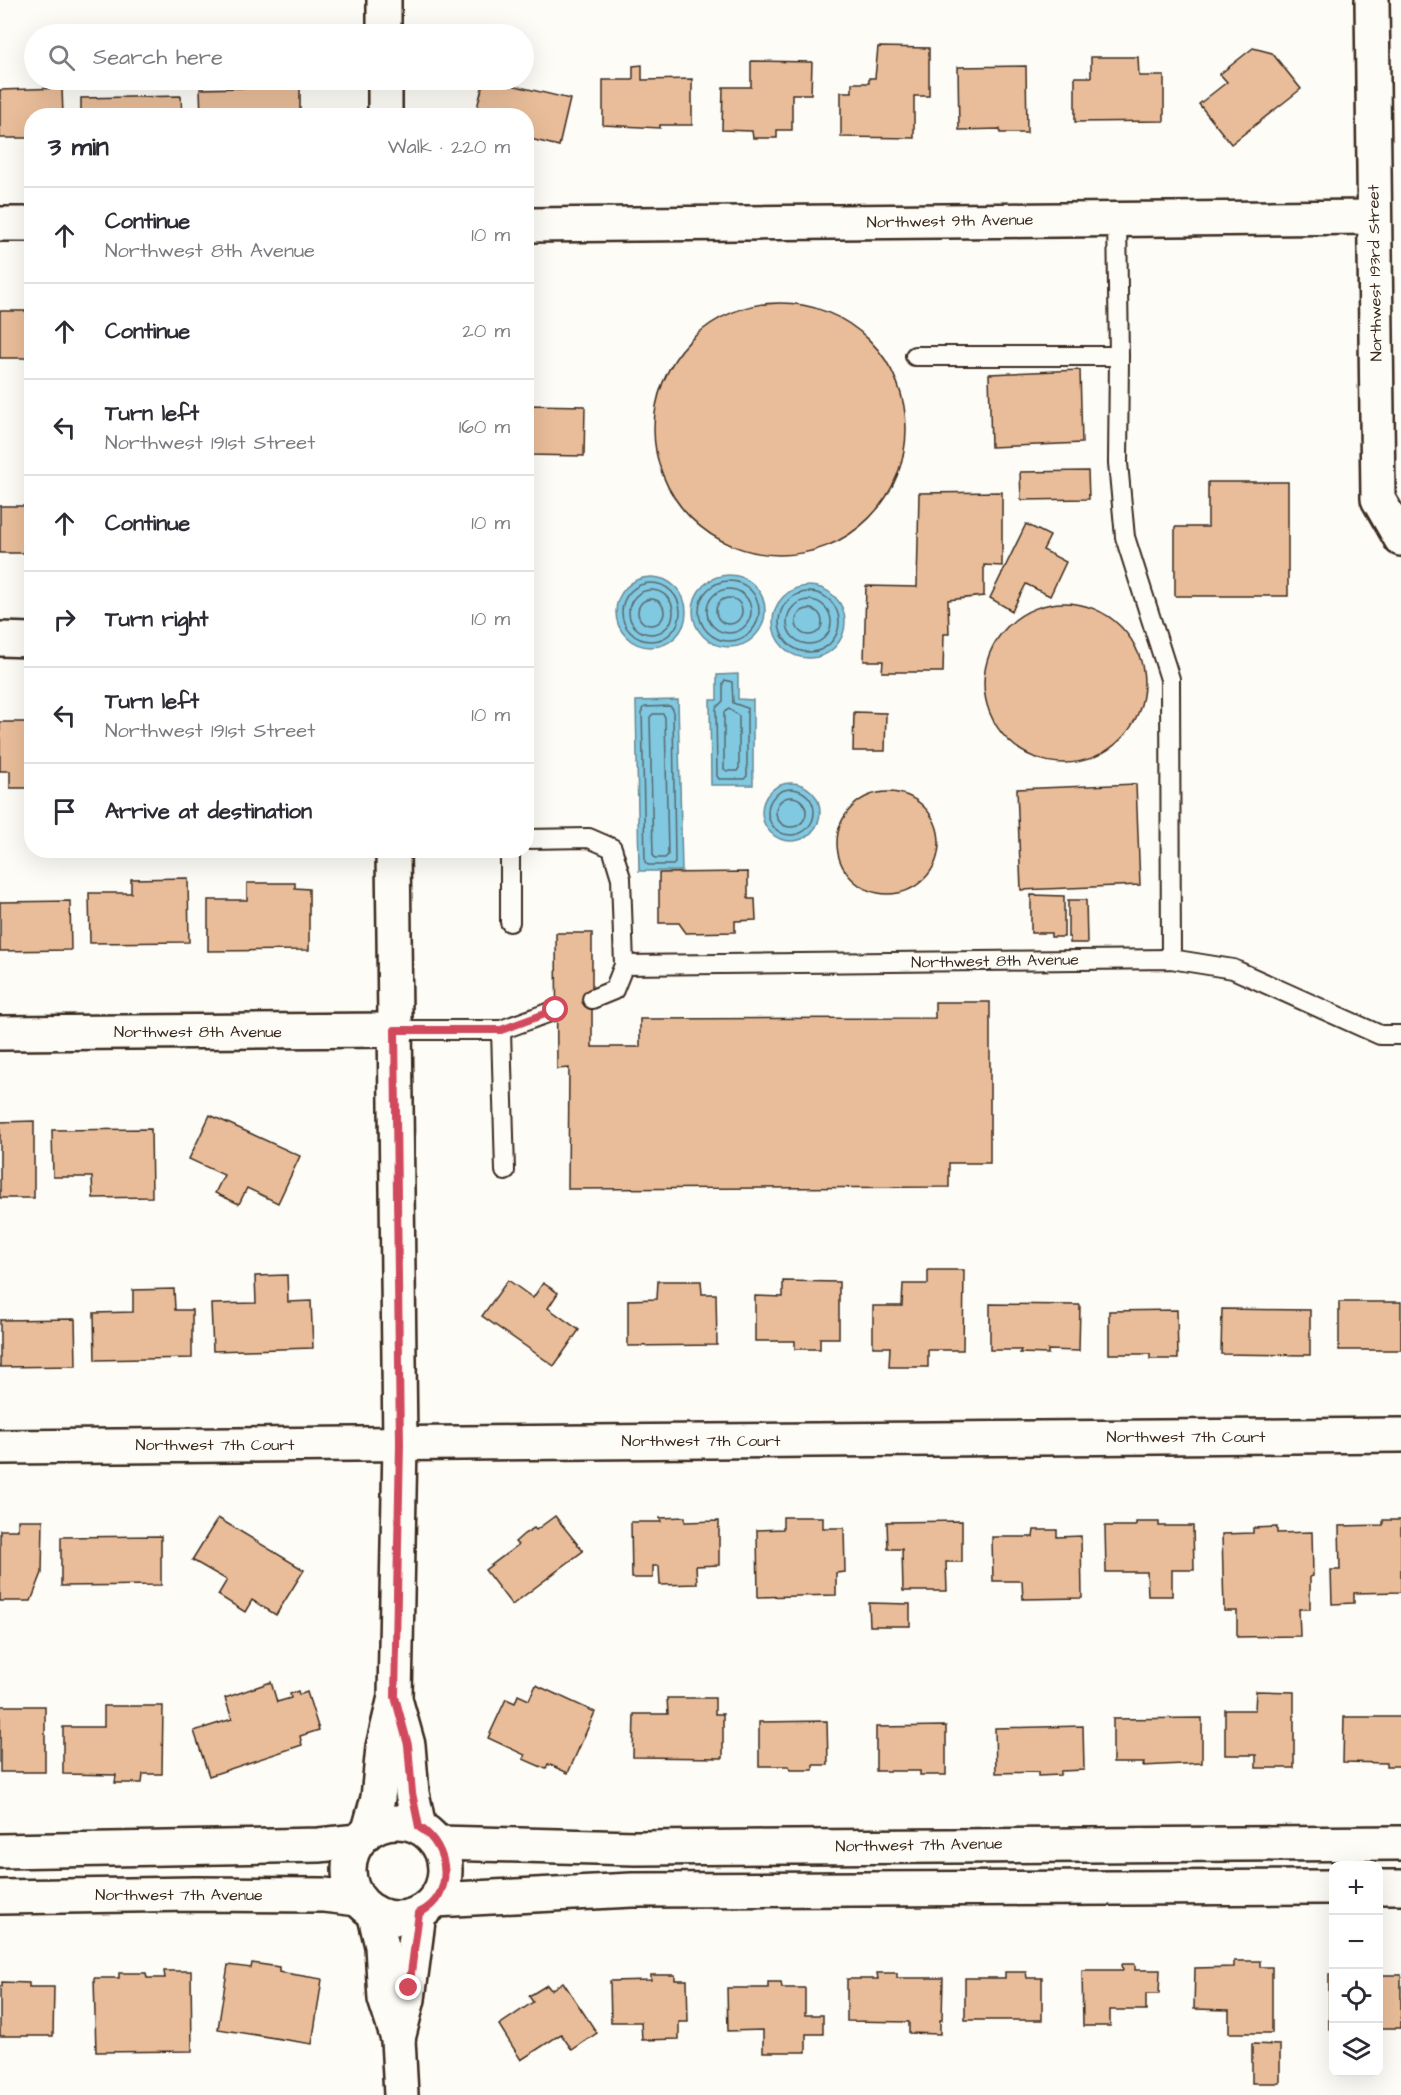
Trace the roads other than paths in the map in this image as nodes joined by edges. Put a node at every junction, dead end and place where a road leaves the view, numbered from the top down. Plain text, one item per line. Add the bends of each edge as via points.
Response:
1 (384, 0) edge
2 (1372, 0) edge
3 (384, 24) edge
4 (385, 90) edge
5 (385, 108) edge
6 (1374, 217) junction
7 (1117, 220) junction
8 (0, 224) edge
9 (24, 224) edge
10 (534, 225) edge
11 (915, 356) dead end
12 (1119, 356) junction
13 (1401, 539) edge
14 (0, 639) edge
15 (24, 640) edge
16 (534, 839) edge
17 (393, 858) edge
18 (510, 858) edge
19 (510, 922) dead end
20 (1171, 959) junction
21 (624, 965) junction
22 (592, 999) dead end
23 (556, 1010) dead end
24 (395, 1030) junction
25 (501, 1030) junction
26 (0, 1033) edge
27 (1401, 1035) edge
28 (505, 1171) dead end
29 (1401, 1435) edge
30 (400, 1444) junction
31 (0, 1447) edge
32 (395, 1697) junction
33 (364, 1835) junction
34 (428, 1835) junction
35 (1401, 1843) edge
36 (0, 1851) edge
37 (1329, 1887) edge
38 (1383, 1887) edge
39 (1401, 1887) edge
40 (0, 1897) edge
41 (366, 1906) junction
42 (427, 1906) junction
43 (398, 2039) junction
44 (401, 2095) edge

1 - 3 street
2 - 6 street, Northwest 193rd Street
4 - 5 street
6 - 7 street, Northwest 9th Avenue
6 - 13 street, Northwest 193rd Street via 1378,499
7 - 10 street, Northwest 9th Avenue
7 - 12 lane
8 - 9 street
11 - 12 lane
12 - 20 lane via 1118,463 1125,537 1170,679
14 - 15 street
16 - 21 lane via 589,838 612,848 621,878
17 - 24 street
18 - 19 lane
20 - 21 lane, Northwest 8th Avenue
20 - 27 lane, Northwest 8th Avenue via 1233,969 1380,1035
21 - 22 lane via 614,990
23 - 25 lane
24 - 25 lane
24 - 26 street, Northwest 8th Avenue
24 - 30 street
25 - 28 lane
29 - 30 street, Northwest 7th Court
30 - 31 street, Northwest 7th Court
30 - 32 street
32 - 33 street via 383,1747 378,1798
32 - 34 street via 408,1745 412,1793
33 - 34 street via 383,1823 399,1821
33 - 36 street via 295,1846
33 - 41 street via 351,1855 348,1870 351,1886
34 - 35 street, Northwest 7th Avenue via 647,1848
34 - 42 street via 444,1857 445,1881
37 - 42 street via 632,1890
38 - 39 street
40 - 41 street, Northwest 7th Avenue via 324,1896
41 - 42 street via 383,1917 397,1919 411,1917
41 - 43 street via 382,1946 385,1999
42 - 43 street
43 - 44 street

